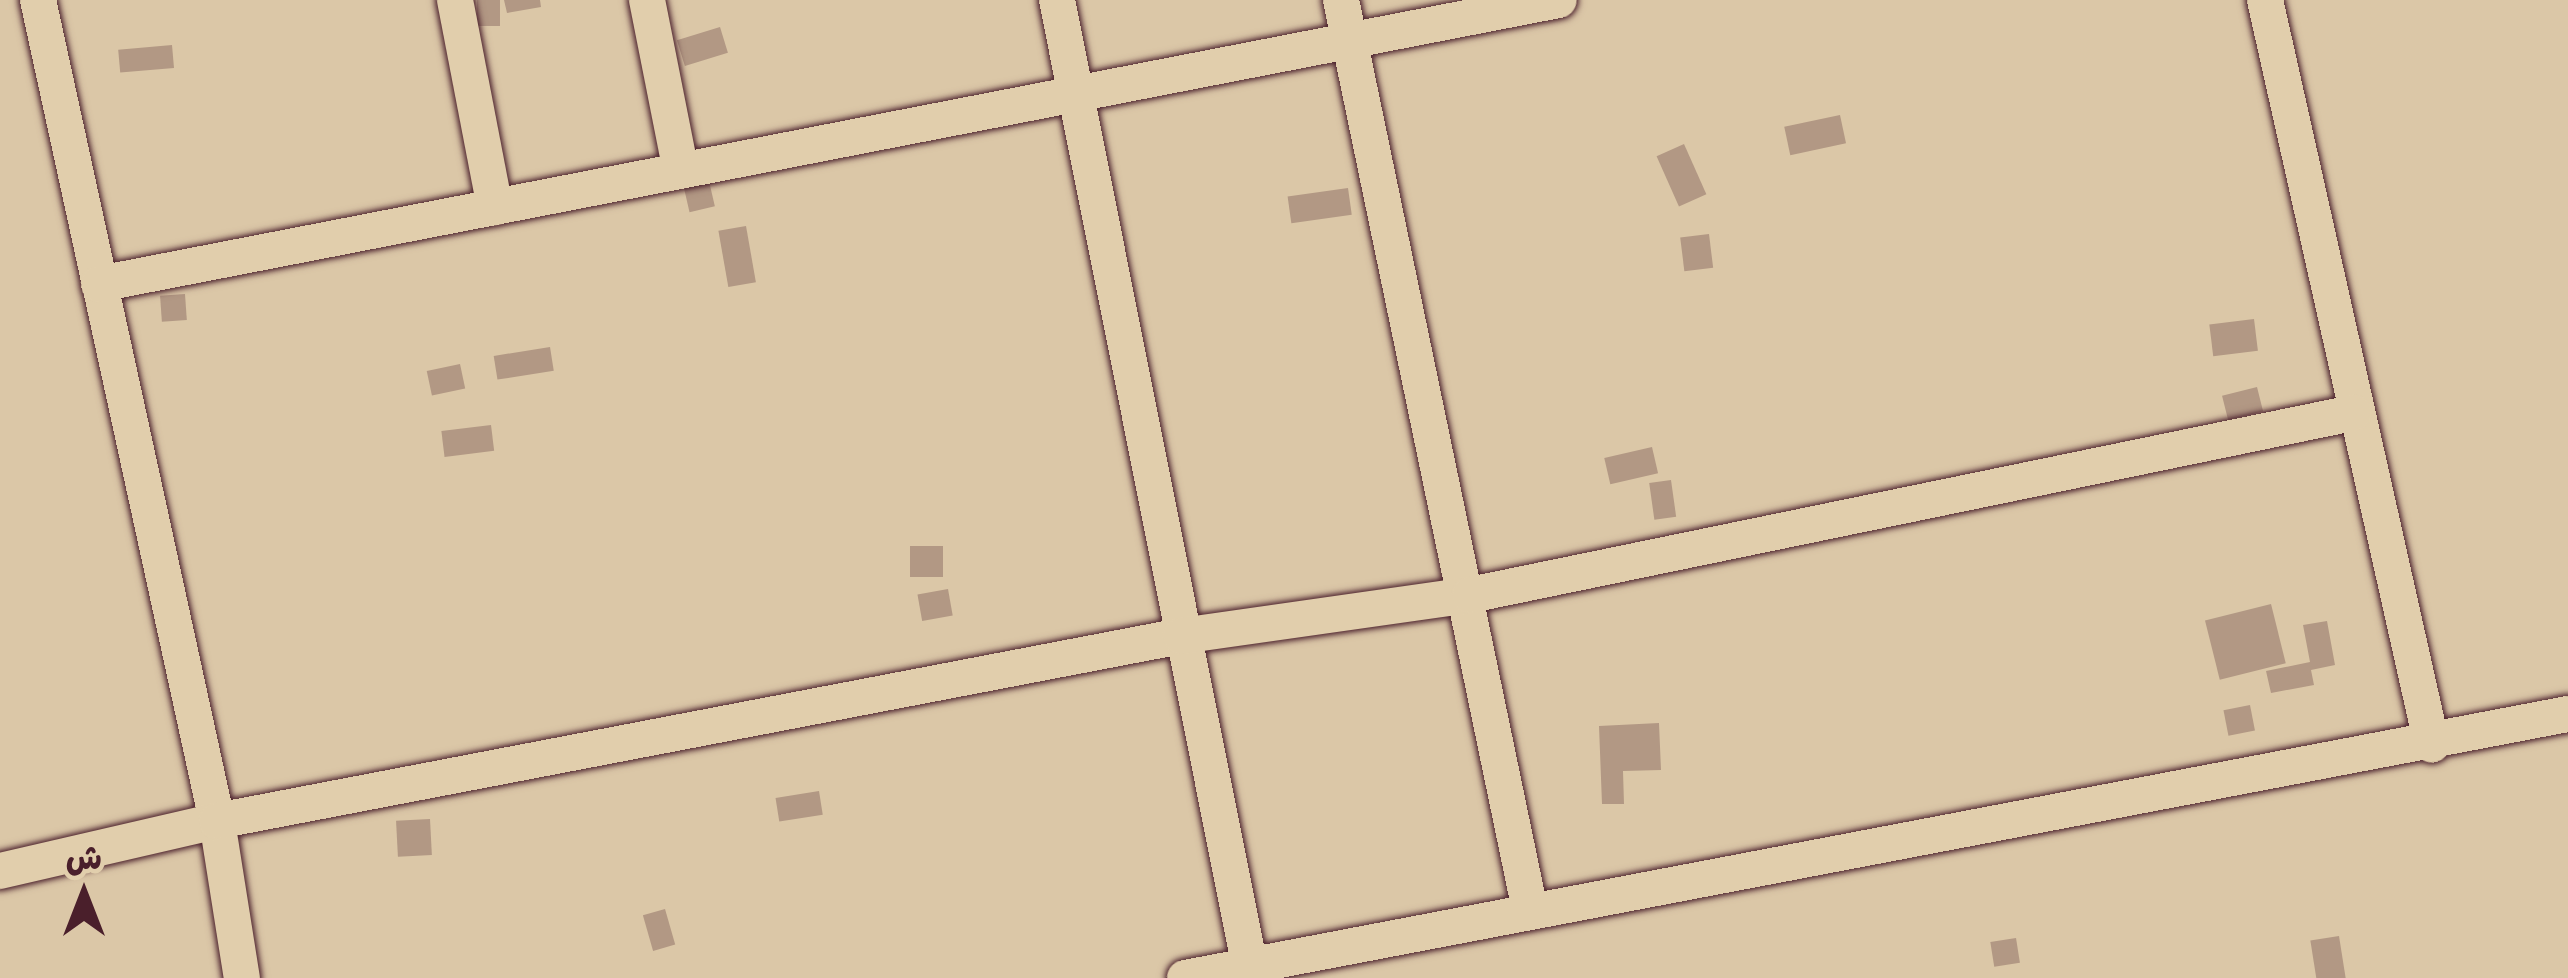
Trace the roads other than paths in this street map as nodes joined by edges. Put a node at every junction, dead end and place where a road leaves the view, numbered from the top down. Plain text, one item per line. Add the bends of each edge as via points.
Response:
1 (38, 0) edge
2 (455, 0) edge
3 (647, 0) edge
4 (1057, 0) edge
5 (1341, 0) edge
6 (1559, 0) edge
7 (2265, 0) edge
8 (1349, 40) junction
9 (1076, 94) junction
10 (681, 171) junction
11 (495, 207) junction
12 (99, 284) junction
13 (2353, 413) junction
14 (1470, 595) junction
15 (1181, 636) junction
16 (2568, 714) edge
17 (2432, 746) junction
18 (217, 821) junction
19 (0, 871) edge
20 (1530, 910) junction
21 (1252, 972) edge
22 (242, 978) edge
23 (1186, 978) edge

1 - 12 street
2 - 11 street
3 - 10 street
4 - 9 street
5 - 8 street
6 - 8 street
7 - 13 street
8 - 9 street
8 - 14 street
9 - 10 street
9 - 15 street
10 - 11 street
11 - 12 street
12 - 18 street
13 - 14 street
13 - 17 street
14 - 15 street
14 - 20 street
15 - 18 street
15 - 21 street
16 - 17 street
17 - 20 street
18 - 19 street
18 - 22 street
20 - 21 street
21 - 23 street

